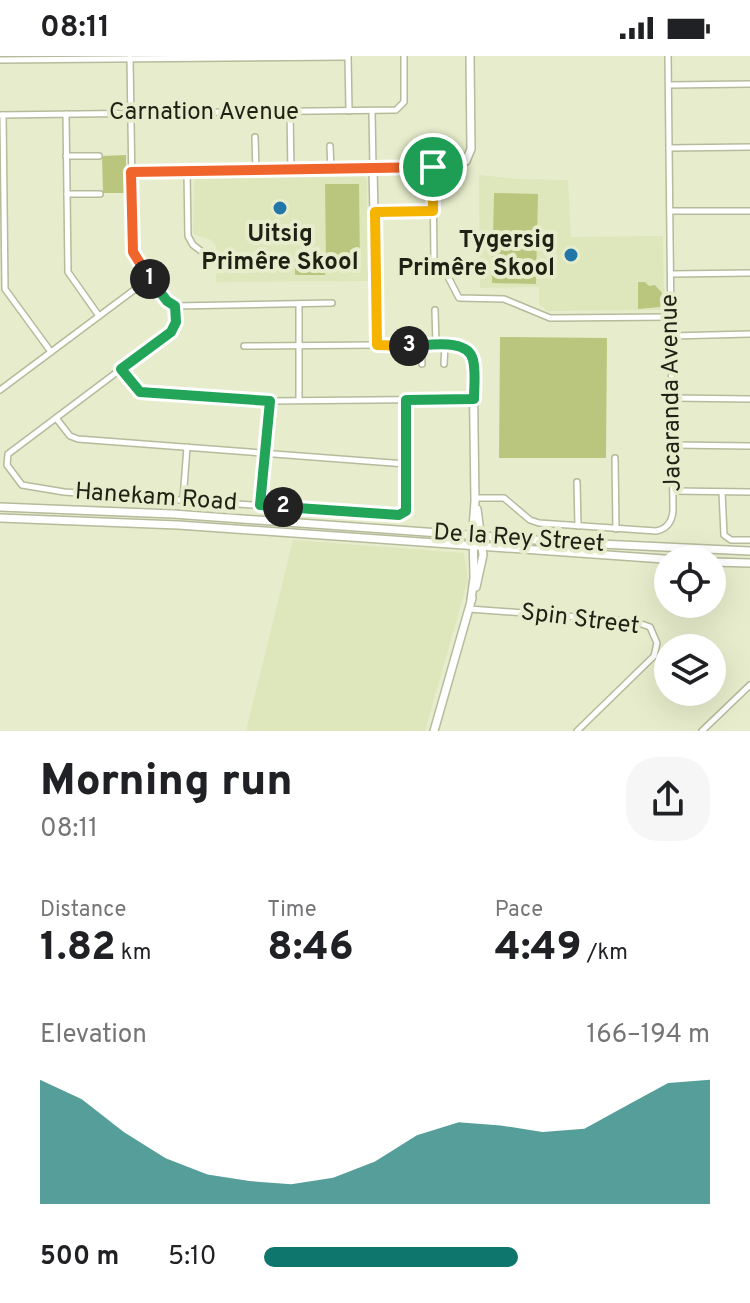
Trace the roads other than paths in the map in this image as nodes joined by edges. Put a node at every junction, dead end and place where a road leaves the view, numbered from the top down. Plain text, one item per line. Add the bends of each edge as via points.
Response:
1 (348, 56) edge
2 (404, 56) edge
3 (470, 56) edge
4 (668, 56) edge
5 (130, 57) edge
6 (192, 57) edge
7 (0, 60) edge
8 (750, 84) edge
9 (669, 85) junction
10 (349, 111) junction
11 (372, 111) junction
12 (290, 112) junction
13 (131, 113) junction
14 (66, 114) junction
15 (2, 115) edge
16 (255, 137) dead end
17 (330, 146) dead end
18 (750, 147) edge
19 (669, 148) junction
20 (66, 156) junction
21 (99, 156) dead end
22 (433, 167) junction
23 (373, 169) junction
24 (331, 170) junction
25 (256, 171) junction
26 (291, 171) junction
27 (131, 172) junction
28 (187, 172) junction
29 (67, 194) junction
30 (100, 194) dead end
31 (433, 211) junction
32 (670, 211) junction
33 (750, 211) edge
34 (375, 212) junction
35 (205, 254) dead end
36 (750, 273) edge
37 (671, 274) junction
38 (150, 278) junction
39 (332, 303) dead end
40 (299, 304) junction
41 (175, 306) junction
42 (435, 310) dead end
43 (99, 316) junction
44 (671, 317) junction
45 (750, 334) edge
46 (671, 336) junction
47 (299, 345) junction
48 (377, 345) junction
49 (440, 345) junction
50 (244, 346) dead end
51 (421, 346) junction
52 (51, 352) junction
53 (422, 364) dead end
54 (444, 364) dead end
55 (121, 369) junction
56 (0, 390) edge
57 (672, 398) junction
58 (474, 399) junction
59 (750, 399) edge
60 (299, 400) junction
61 (406, 400) junction
62 (270, 401) junction
63 (56, 418) junction
64 (673, 445) junction
65 (750, 446) edge
66 (187, 447) junction
67 (265, 453) junction
68 (615, 458) dead end
69 (406, 464) junction
70 (577, 482) dead end
71 (673, 491) junction
72 (722, 492) junction
73 (750, 492) edge
74 (475, 499) junction
75 (183, 500) junction
76 (260, 505) junction
77 (0, 507) edge
78 (0, 518) edge
79 (578, 526) junction
80 (616, 529) junction
81 (473, 535) junction
82 (483, 536) junction
83 (750, 540) edge
84 (473, 545) junction
85 (483, 546) junction
86 (750, 551) edge
87 (654, 558) edge
88 (726, 562) edge
89 (750, 563) edge
90 (470, 605) junction
91 (750, 685) edge
92 (434, 731) edge
93 (577, 731) edge
94 (702, 731) edge

1 - 6 street
1 - 10 street
2 - 11 street, Carnation Avenue via 404,102 396,110
3 - 22 main road via 471,149 464,163
4 - 9 street, Jacaranda Avenue
5 - 6 street
5 - 7 street
5 - 13 street
8 - 9 street
9 - 19 street, Jacaranda Avenue
10 - 11 street, Carnation Avenue
10 - 12 street, Carnation Avenue
11 - 23 street
12 - 13 street, Carnation Avenue
12 - 26 street
13 - 14 street, Carnation Avenue
13 - 27 street
14 - 15 street, Carnation Avenue
14 - 20 street
15 - 52 street via 5,289
16 - 25 street
17 - 24 street
18 - 19 street
19 - 32 street, Jacaranda Avenue
20 - 21 street
20 - 29 street
22 - 23 main road
22 - 31 street
23 - 24 street
23 - 34 main road
24 - 26 street
25 - 26 street
25 - 28 street
27 - 28 street
27 - 38 street via 133,252
28 - 35 street via 188,236
29 - 30 street
29 - 43 street via 68,272
31 - 34 street
31 - 44 street via 434,262 459,298 504,299 550,318
32 - 33 street
32 - 37 street, Jacaranda Avenue
34 - 48 main road
36 - 37 street
37 - 44 street, Jacaranda Avenue
38 - 41 street
38 - 43 street
39 - 40 street
40 - 41 street
40 - 47 street
41 - 55 street via 173,330
42 - 49 street
43 - 52 street
44 - 46 street, Jacaranda Avenue
45 - 46 street
46 - 57 street, Jacaranda Avenue
47 - 48 street
47 - 50 street
47 - 60 street
48 - 51 main road
49 - 51 main road
49 - 54 street
49 - 58 main road via 461,346 471,354
51 - 53 street
52 - 56 street
55 - 62 street via 140,392
55 - 63 street
57 - 59 street
57 - 64 street, Jacaranda Avenue
58 - 61 street
58 - 74 main road
60 - 61 street
60 - 62 street
61 - 69 street, Hanekam Road
62 - 67 street
63 - 66 street via 75,439
63 - 75 street, Hanekam Road via 8,454 7,465 26,487
64 - 65 street
64 - 71 street, Jacaranda Avenue
66 - 67 street
66 - 75 street
67 - 69 street
67 - 76 street
68 - 80 street
69 - 76 street, Hanekam Road via 407,507 401,515
70 - 79 street
71 - 72 street
71 - 80 street, Jacaranda Avenue via 673,518 665,528
72 - 73 street
72 - 83 street via 724,535
74 - 79 street, Jacaranda Avenue via 504,498 534,522
74 - 81 main road
74 - 82 main road
75 - 76 street, Hanekam Road
77 - 81 main road, De la Rey Street
78 - 84 main road, De la Rey Street
79 - 80 street, Jacaranda Avenue
81 - 82 main road, De la Rey Street
81 - 84 main road
82 - 85 main road
82 - 86 main road, De la Rey Street
84 - 85 main road, De la Rey Street
84 - 90 main road
85 - 87 main road, De la Rey Street
85 - 90 main road
88 - 89 main road
90 - 92 main road
90 - 93 street, Spin Street via 650,627 657,643 654,656
91 - 94 street

